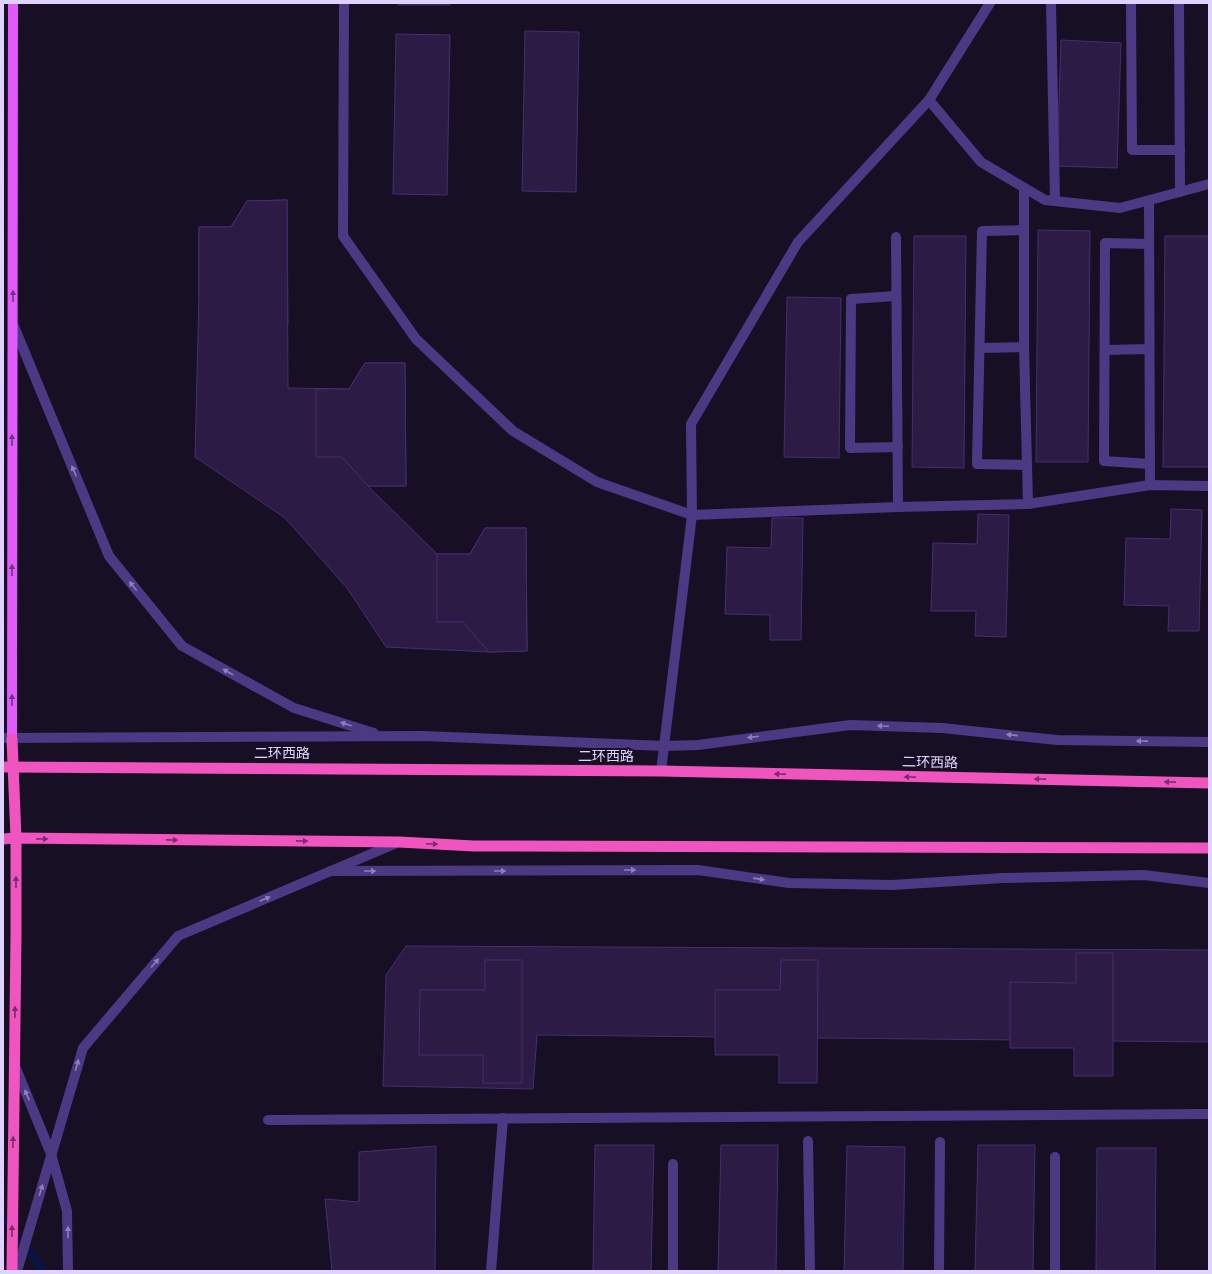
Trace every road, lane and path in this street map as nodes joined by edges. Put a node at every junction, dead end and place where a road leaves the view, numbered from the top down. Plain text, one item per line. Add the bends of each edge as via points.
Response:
1 (13, 3) edge
2 (344, 3) edge
3 (990, 3) edge
4 (1051, 3) edge
5 (1131, 3) edge
6 (1179, 3) edge
7 (929, 100) junction
8 (1180, 150) junction
9 (1209, 184) edge
10 (1024, 188) junction
11 (1180, 192) junction
12 (1055, 201) junction
13 (1149, 201) junction
14 (1024, 230) junction
15 (896, 237) dead end
16 (1149, 244) junction
17 (896, 296) junction
18 (13, 324) junction
19 (1024, 347) junction
20 (980, 348) junction
21 (1149, 349) junction
22 (1105, 350) junction
23 (898, 447) junction
24 (1150, 464) junction
25 (1027, 465) junction
26 (1150, 485) junction
27 (1209, 486) edge
28 (1028, 504) junction
29 (898, 507) junction
30 (692, 516) junction
31 (383, 736) junction
32 (8, 738) edge
33 (1209, 742) edge
34 (664, 746) junction
35 (8, 767) edge
36 (661, 771) junction
37 (1209, 783) edge
38 (16, 838) junction
39 (3, 839) edge
40 (400, 842) junction
41 (1209, 848) edge
42 (331, 871) junction
43 (1209, 883) edge
44 (14, 1065) junction
45 (1209, 1114) edge
46 (503, 1118) junction
47 (268, 1120) dead end
48 (808, 1141) dead end
49 (940, 1142) dead end
50 (51, 1154) junction
51 (1055, 1156) dead end
52 (673, 1164) dead end
53 (16, 1269) edge
54 (68, 1271) edge
55 (492, 1271) edge
56 (673, 1271) edge
57 (810, 1271) edge
58 (939, 1271) edge
59 (1055, 1271) edge

18 -> 1 main road
2 - 30 street via 343,236 416,339 513,432 597,482
3 - 7 street
4 - 12 street
5 - 8 street via 1132,150
6 - 8 street
7 - 10 street via 981,162
7 - 30 street via 798,242 691,424
8 - 11 street
9 - 11 street
10 - 12 street via 1045,200
10 - 14 street
11 - 13 street
12 - 13 street via 1120,208
13 - 16 street
14 - 19 street
14 - 20 street via 982,231
15 - 17 street
16 - 21 street
16 - 22 street via 1105,243
17 - 23 street
17 - 23 street via 851,299 850,448
31 -> 18 street via 294,708 182,646 109,556
32 -> 18 main road
19 - 20 street
19 - 25 street
20 - 25 street via 977,464
21 - 22 street
21 - 24 street
22 - 24 street via 1104,461
23 - 29 street
24 - 26 street
25 - 28 street
26 - 27 street
26 - 28 street
28 - 29 street
29 - 30 street
30 - 34 street
31 - 32 street
31 - 34 street
32 - 35 highway
33 -> 34 street via 1057,740 942,728 850,725
34 - 36 street
35 - 36 highway, 二环西路
35 - 38 highway
37 -> 36 highway, 二环西路
38 - 39 highway
38 -> 40 highway
44 -> 38 highway
40 -> 41 highway via 482,846
40 - 42 street
42 -> 43 street via 698,870 789,883 892,885 1003,878 1144,875
50 -> 42 street via 83,1048 178,936
50 -> 44 street
53 -> 44 highway via 12,1254
45 - 46 street
46 - 47 street
46 - 55 street
48 - 57 street
49 - 58 street
53 -> 50 street
54 -> 50 street via 67,1211
51 - 59 street
52 - 56 street

